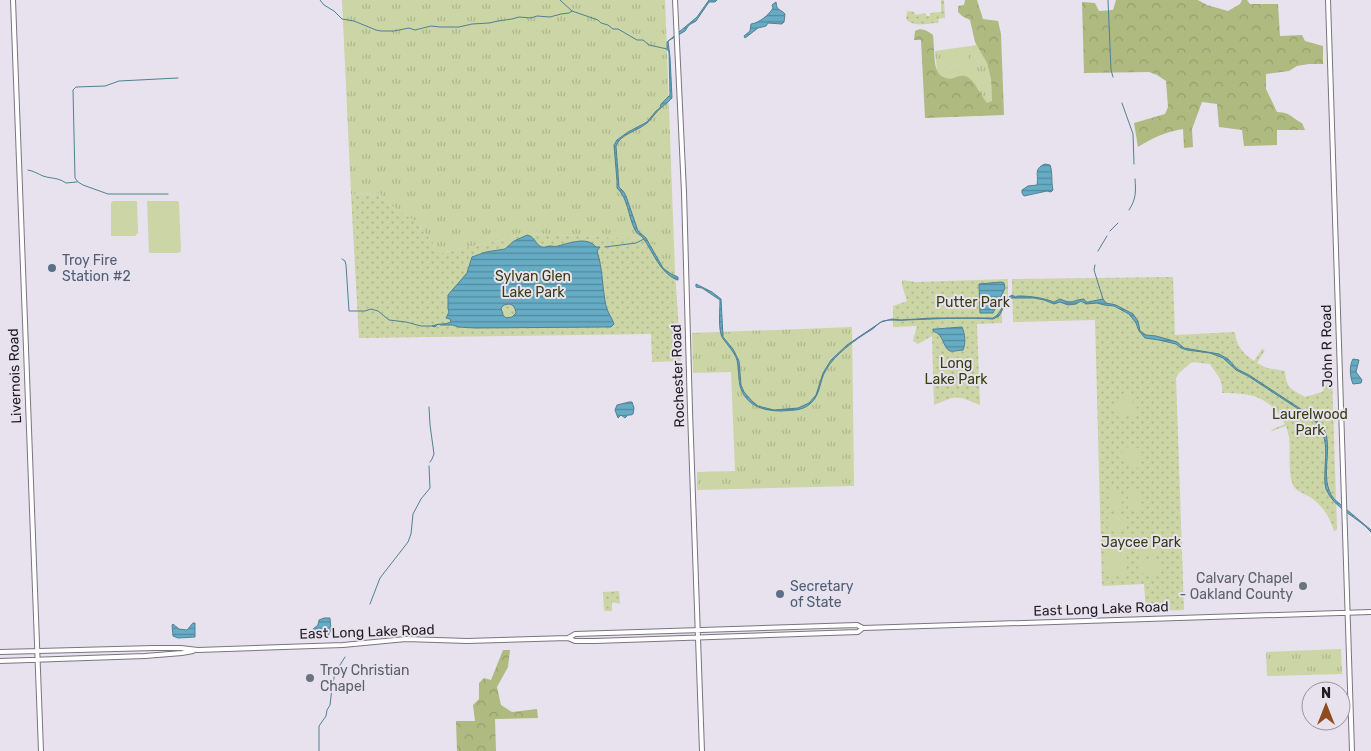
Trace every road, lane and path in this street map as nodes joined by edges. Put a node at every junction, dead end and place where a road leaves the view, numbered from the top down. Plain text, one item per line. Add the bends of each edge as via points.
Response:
1 (13, 0) edge
2 (675, 0) edge
3 (1328, 0) edge
4 (1348, 612) junction
5 (1371, 612) edge
6 (793, 626) junction
7 (809, 626) junction
8 (850, 626) junction
9 (863, 628) junction
10 (718, 629) junction
11 (680, 630) junction
12 (698, 630) junction
13 (848, 632) junction
14 (598, 633) junction
15 (808, 634) junction
16 (791, 635) junction
17 (719, 637) junction
18 (568, 638) junction
19 (678, 638) junction
20 (698, 638) junction
21 (595, 641) junction
22 (165, 648) junction
23 (130, 649) junction
24 (198, 650) junction
25 (54, 651) junction
26 (23, 652) junction
27 (37, 652) junction
28 (0, 653) edge
29 (143, 656) junction
30 (74, 659) junction
31 (0, 660) edge
32 (37, 660) junction
33 (54, 660) junction
34 (41, 751) edge
35 (702, 751) edge
36 (1352, 751) edge

1 - 27 main road, Livernois Road
2 - 12 main road, Rochester Road via 685,197
3 - 4 main road, John R Road
4 - 5 main road, East Long Lake Road
4 - 9 main road, East Long Lake Road
4 - 36 main road, John R Road
6 - 7 main road, East Long Lake Road
6 - 10 main road, East Long Lake Road
6 - 16 main road
7 - 8 main road, East Long Lake Road
7 - 15 main road
8 - 9 main road, East Long Lake Road
8 - 13 main road
9 - 13 main road, East Long Lake Road via 858,632
10 - 12 main road, East Long Lake Road
10 - 17 main road
11 - 12 main road, East Long Lake Road
11 - 14 main road, East Long Lake Road
11 - 19 main road
12 - 20 main road, Rochester Road
13 - 15 main road, East Long Lake Road
14 - 18 main road, East Long Lake Road via 575,634
14 - 21 main road
15 - 16 main road, East Long Lake Road
16 - 17 main road, East Long Lake Road
17 - 20 main road, East Long Lake Road
18 - 21 main road, East Long Lake Road
18 - 24 main road, East Long Lake Road via 406,640
19 - 20 main road, East Long Lake Road
19 - 21 main road, East Long Lake Road
20 - 35 main road, Rochester Road
22 - 23 main road, East Long Lake Road
22 - 24 main road, East Long Lake Road
22 - 29 main road via 165,652
23 - 25 main road, East Long Lake Road
23 - 30 main road via 129,654
24 - 29 main road, East Long Lake Road
25 - 27 main road, East Long Lake Road
25 - 33 main road
26 - 27 main road, East Long Lake Road
26 - 28 main road, East Long Lake Road
26 - 31 main road via 20,658
27 - 32 main road, Livernois Road
29 - 30 main road, East Long Lake Road
30 - 33 main road, East Long Lake Road
31 - 32 main road, East Long Lake Road
32 - 33 main road, East Long Lake Road
32 - 34 main road, Livernois Road

